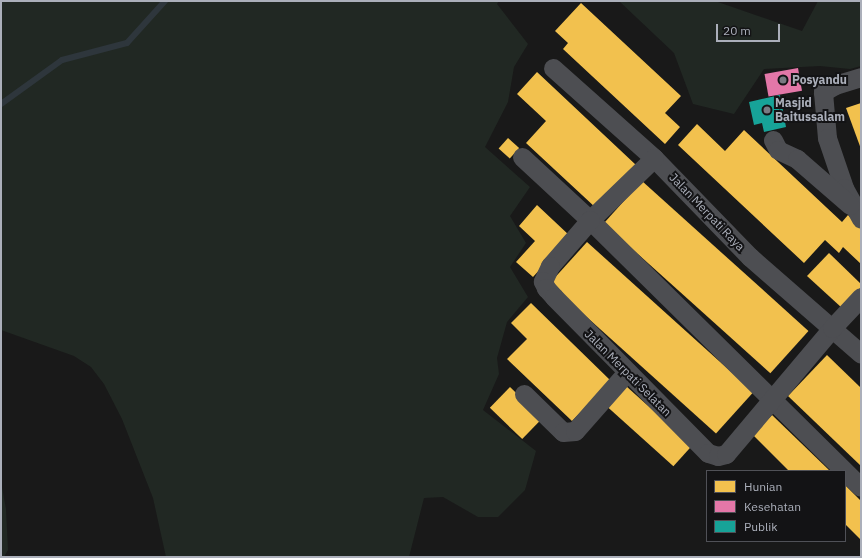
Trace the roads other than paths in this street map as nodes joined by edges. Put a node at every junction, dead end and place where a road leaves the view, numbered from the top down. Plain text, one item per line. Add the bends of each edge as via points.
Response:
1 (553, 68) dead end
2 (861, 77) edge
3 (773, 140) dead end
4 (522, 157) dead end
5 (654, 158) junction
6 (857, 214) edge
7 (590, 220) junction
8 (861, 297) edge
9 (832, 328) junction
10 (861, 354) edge
11 (627, 372) junction
12 (524, 394) dead end
13 (772, 398) junction
14 (844, 470) edge
15 (846, 472) edge
16 (861, 487) edge

1 - 5 street, Jalan Merpati Raya
2 - 6 street via 835,85 823,92 827,138 844,188
3 - 6 street via 778,150 796,159
4 - 7 street
5 - 7 street, Jalan Merpati Selatan
5 - 9 street, Jalan Merpati Raya via 750,257
7 - 11 street, Jalan Merpati Selatan via 550,266 543,281 554,297
7 - 13 street
8 - 9 street, Jalan Merpati Selatan
9 - 10 street, Jalan Merpati Raya
9 - 13 street, Jalan Merpati Selatan
11 - 12 street via 575,431 563,432
11 - 13 street, Jalan Merpati Selatan via 708,453 714,456 726,454
13 - 14 street
15 - 16 street

